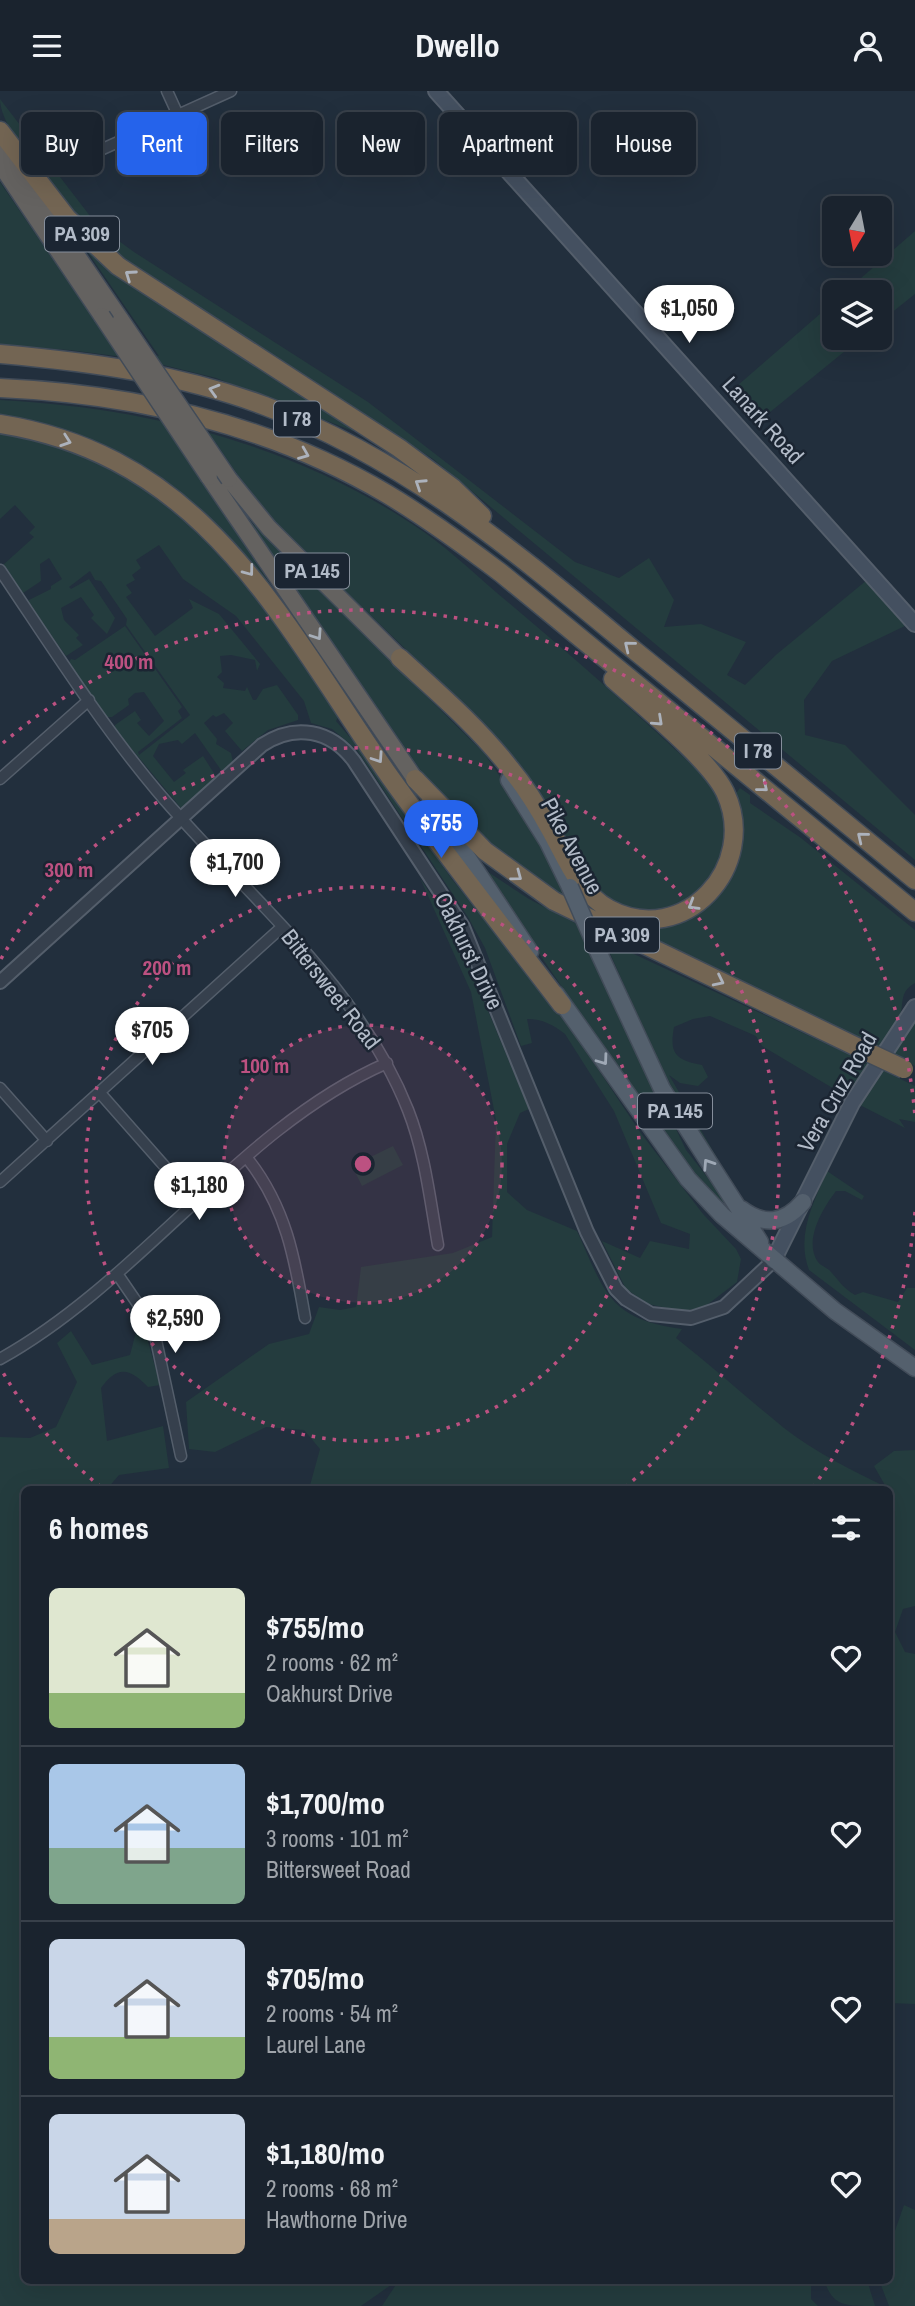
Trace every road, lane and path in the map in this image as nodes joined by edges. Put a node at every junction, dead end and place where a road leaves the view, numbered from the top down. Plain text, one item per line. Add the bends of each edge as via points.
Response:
1 (167, 91) edge
2 (231, 91) edge
3 (436, 91) edge
4 (177, 112) edge
5 (185, 112) edge
6 (0, 131) edge
7 (0, 143) edge
8 (0, 164) edge
9 (0, 354) edge
10 (0, 388) edge
11 (0, 423) edge
12 (0, 570) edge
13 (502, 573) junction
14 (554, 583) junction
15 (915, 624) edge
16 (400, 658) junction
17 (89, 701) junction
18 (0, 779) edge
19 (415, 779) junction
20 (181, 819) junction
21 (915, 880) edge
22 (915, 912) edge
23 (282, 927) junction
24 (0, 982) edge
25 (562, 1005) junction
26 (915, 1007) edge
27 (387, 1063) junction
28 (909, 1072) edge
29 (0, 1088) edge
30 (100, 1093) junction
31 (47, 1141) junction
32 (247, 1158) junction
33 (0, 1182) edge
34 (803, 1202) junction
35 (197, 1203) junction
36 (735, 1205) junction
37 (438, 1245) dead end
38 (773, 1261) junction
39 (118, 1275) junction
40 (305, 1318) dead end
41 (0, 1359) edge
42 (915, 1368) edge
43 (181, 1456) dead end

1 - 4 street
2 - 5 street
3 - 15 main road, Lanark Road
14 -> 6 highway, PA 309 via 453,488 399,447 109,259 67,218
7 - 16 highway, PA 145, bridge via 229,479 269,529
8 -> 19 highway, PA 309, bridge
14 -> 9 highway, I 78 via 420,483 322,430 265,406 127,369
10 -> 13 highway, I 78 via 118,398 276,442 386,493
11 -> 25 highway via 64,440 141,475 197,516 241,560 432,835
12 - 17 street, Bittersweet Road
13 -> 16 highway via 717,779 729,803 734,841 723,876 704,898 679,912 648,918 621,914 597,901 574,873 509,766
13 -> 22 highway, I 78
21 -> 14 highway, I 78
36 -> 16 main road, Pike Avenue / PA 145, bridge via 662,1089 570,887 513,785
17 - 18 street
17 - 20 street, Bittersweet Road
19 - 25 main road, PA 145
19 -> 28 highway, PA 309, bridge via 485,851 554,901
20 - 23 street, Bittersweet Road
20 - 24 street, Oakhurst Drive
20 - 38 street, Oakhurst Drive via 271,739 307,732 338,744 398,825 463,927 587,1232 616,1289 651,1314 691,1318 724,1307
23 - 27 street, Bittersweet Road via 353,1011
23 - 30 street
25 -> 38 main road, Pike Avenue / PA 145 via 688,1179
26 - 34 main road, Vera Cruz Road via 851,1104
27 - 32 street via 306,1109
27 - 37 street, Bittersweet Road via 418,1138
29 - 31 street
30 - 31 street
30 - 35 street
31 - 33 street
32 - 35 street
32 - 40 street via 269,1189 288,1229
34 - 36 main road via 789,1216 773,1222 757,1219
34 - 38 main road
35 - 39 street
36 - 38 main road, Pike Avenue / PA 145
38 - 42 main road, Pike Avenue / PA 145
39 - 41 street
39 - 43 street via 156,1340

